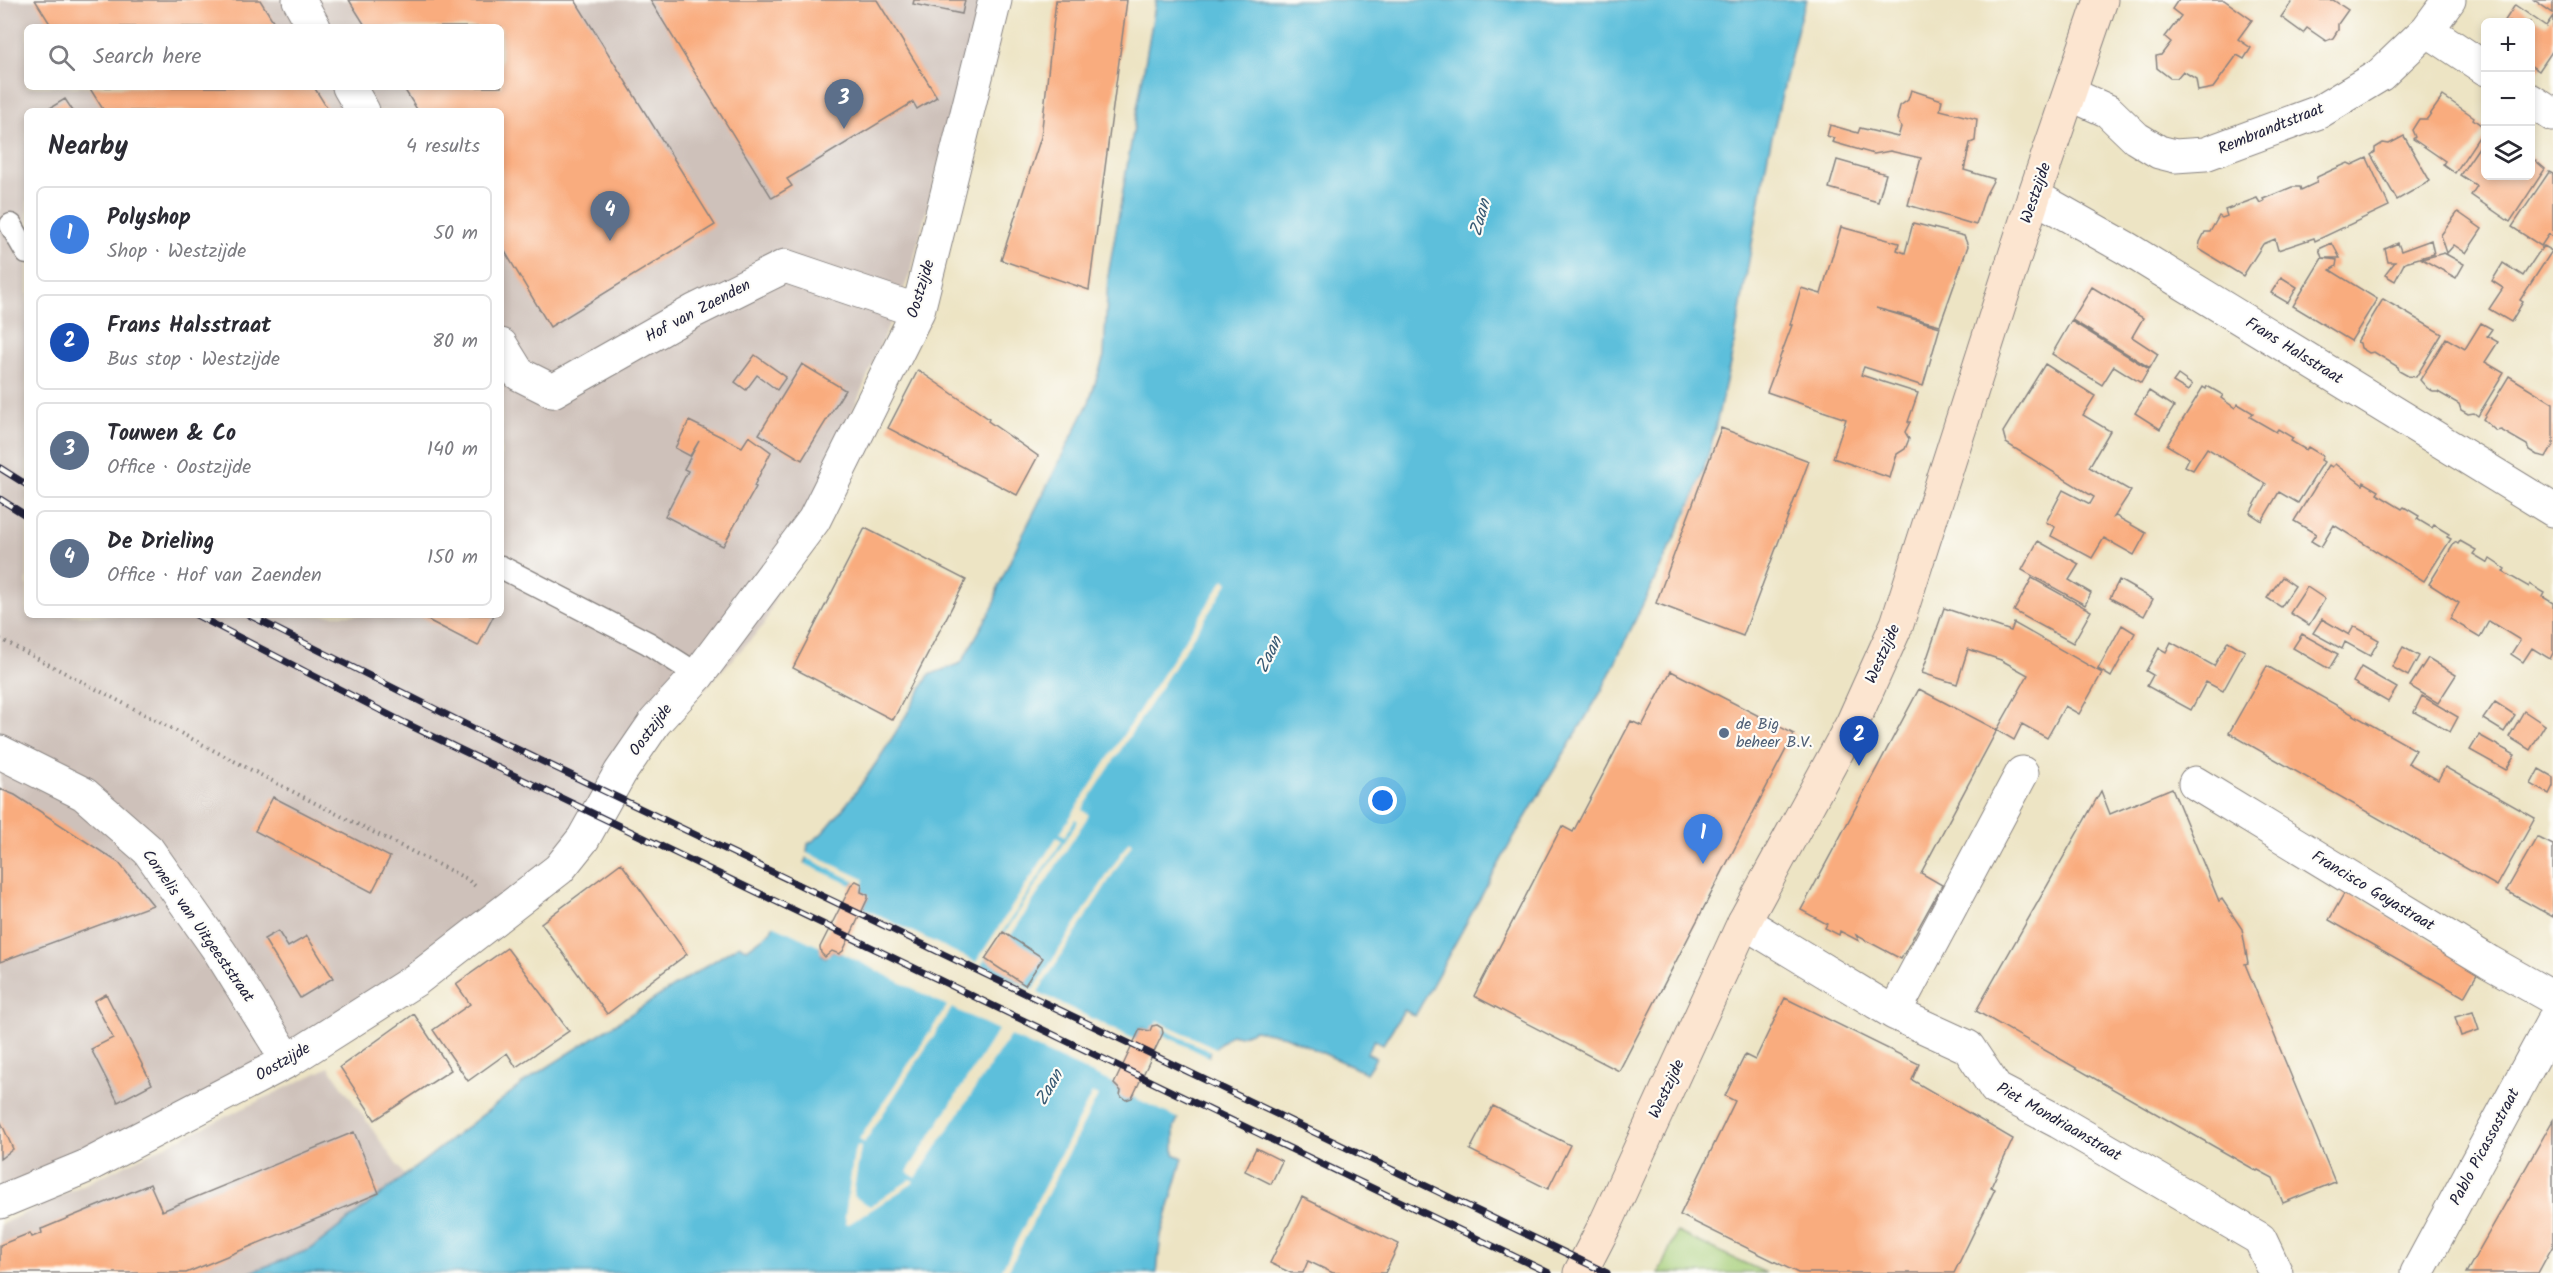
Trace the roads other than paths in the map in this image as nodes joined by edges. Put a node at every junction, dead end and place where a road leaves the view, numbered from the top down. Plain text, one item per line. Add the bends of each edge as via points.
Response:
1 (298, 0) edge
2 (996, 0) edge
3 (2101, 0) edge
4 (2449, 0) edge
5 (312, 24) edge
6 (2427, 30) junction
7 (2481, 66) edge
8 (351, 90) edge
9 (2070, 94) junction
10 (2535, 103) edge
11 (361, 108) edge
12 (2553, 115) edge
13 (2034, 196) junction
14 (11, 225) dead end
15 (24, 248) edge
16 (918, 311) junction
17 (504, 350) edge
18 (2553, 510) edge
19 (504, 569) edge
20 (698, 675) junction
21 (0, 752) edge
22 (2022, 773) dead end
23 (2194, 783) dead end
24 (1744, 922) junction
25 (2553, 998) edge
26 (1894, 1012) junction
27 (2553, 1021) edge
28 (288, 1061) junction
29 (0, 1202) edge
30 (1580, 1273) edge
31 (2276, 1273) edge
32 (2417, 1273) edge

1 - 5 street
2 - 16 street, Oostzijde
3 - 9 street, Westzijde
4 - 6 street, Rembrandtstraat
6 - 7 street
6 - 9 street, Rembrandtstraat via 2380,75 2319,112 2205,154 2175,156 2159,152 2136,138 2108,111
8 - 11 street
9 - 13 street, Westzijde
10 - 12 street
13 - 18 street, Frans Halsstraat via 2126,248
13 - 24 street, Westzijde via 1897,624 1851,724
14 - 15 lane
16 - 17 street, Hof van Zaenden via 785,266 694,311 553,391 519,374
16 - 20 street, Oostzijde via 814,520
19 - 20 lane via 648,643
20 - 28 street, Oostzijde via 636,748 583,838 559,868 417,979
21 - 28 street, Cornelis van Uitgeeststraat via 84,794 148,850 220,952
22 - 26 street
23 - 25 street, Francisco Goyastraat
24 - 26 street, Piet Mondriaanstraat
24 - 30 street, Westzijde
26 - 31 street, Piet Mondriaanstraat via 1968,1047 1996,1089 2260,1239
27 - 32 street, Pablo Picassostraat
28 - 29 street, Oostzijde via 87,1166

